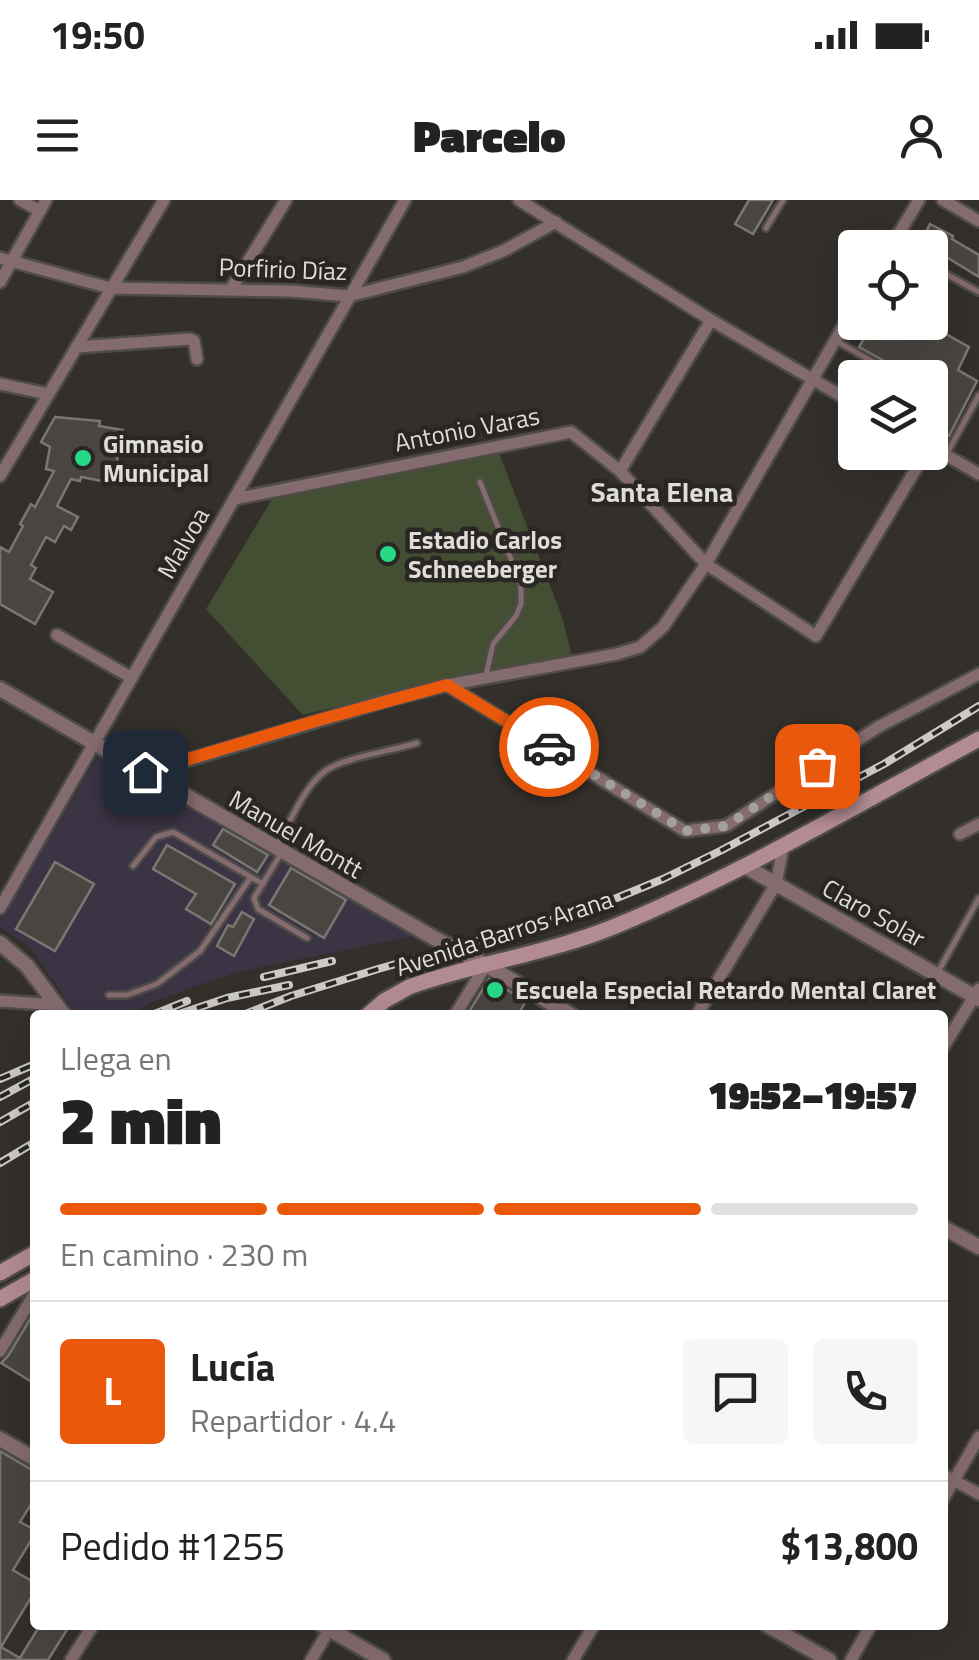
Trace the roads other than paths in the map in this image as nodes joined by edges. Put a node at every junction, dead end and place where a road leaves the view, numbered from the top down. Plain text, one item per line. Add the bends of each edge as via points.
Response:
1 (20, 200) edge
2 (164, 200) edge
3 (286, 200) edge
4 (404, 200) edge
5 (519, 200) edge
6 (783, 200) edge
7 (920, 200) edge
8 (943, 200) edge
9 (43, 206) edge
10 (979, 221) edge
11 (556, 222) junction
12 (766, 228) dead end
13 (901, 230) edge
14 (6, 259) edge
15 (948, 275) edge
16 (0, 282) edge
17 (110, 288) junction
18 (231, 290) junction
19 (979, 292) edge
20 (349, 296) junction
21 (711, 320) junction
22 (838, 336) edge
23 (836, 340) junction
24 (76, 347) junction
25 (197, 359) dead end
26 (870, 360) edge
27 (813, 380) junction
28 (0, 384) edge
29 (48, 394) junction
30 (838, 394) edge
31 (979, 395) edge
32 (948, 450) edge
33 (948, 455) edge
34 (915, 470) edge
35 (620, 471) junction
36 (979, 474) edge
37 (0, 476) edge
38 (480, 482) dead end
39 (234, 498) junction
40 (706, 564) junction
41 (57, 634) dead end
42 (979, 674) edge
43 (132, 678) junction
44 (486, 678) junction
45 (447, 685) junction
46 (0, 689) edge
47 (979, 739) edge
48 (418, 743) dead end
49 (94, 744) junction
50 (145, 772) junction
51 (979, 824) edge
52 (960, 834) dead end
53 (783, 847) junction
54 (279, 850) junction
55 (133, 866) dead end
56 (746, 867) junction
57 (251, 878) junction
58 (263, 884) junction
59 (776, 884) junction
60 (979, 898) edge
61 (0, 908) edge
62 (307, 938) dead end
63 (0, 943) edge
64 (486, 965) junction
65 (937, 975) junction
66 (109, 995) dead end
67 (978, 995) edge
68 (0, 1001) edge
69 (61, 1010) edge
70 (374, 1010) edge
71 (458, 1010) edge
72 (563, 1010) edge
73 (700, 1010) edge
74 (948, 1040) edge
75 (948, 1229) edge
76 (979, 1247) edge
77 (30, 1256) edge
78 (0, 1273) edge
79 (30, 1282) edge
80 (0, 1299) edge
81 (30, 1300) edge
82 (0, 1351) edge
83 (979, 1437) edge
84 (0, 1439) edge
85 (30, 1456) edge
86 (948, 1477) edge
87 (979, 1494) edge
88 (90, 1630) edge
89 (326, 1630) edge
90 (334, 1630) edge
91 (591, 1630) edge
92 (776, 1630) edge
93 (868, 1630) edge
94 (70, 1660) edge
95 (312, 1660) edge
96 (383, 1660) edge
97 (573, 1660) edge
98 (829, 1660) edge
99 (851, 1660) edge

1 - 9 street
2 - 17 street
3 - 18 street
4 - 20 street, Malvoa
5 - 11 street
6 - 12 lane
7 - 13 street
8 - 10 street
9 - 14 street
11 - 20 street, Porfirio Díaz via 463,267
11 - 21 street
14 - 16 street
14 - 17 street, Porfirio Díaz
15 - 19 lane
17 - 18 street, Porfirio Díaz
17 - 24 street
18 - 20 street, Porfirio Díaz
20 - 39 street, Malvoa
21 - 27 street
21 - 35 street
22 - 23 street
23 - 26 lane
23 - 27 street
24 - 25 street via 190,338
24 - 29 street
27 - 30 street
27 - 40 street
28 - 29 street
29 - 37 street
31 - 32 lane
33 - 36 street
34 - 40 street, Antonio Varas via 816,636
35 - 39 street, Antonio Varas via 571,432
35 - 40 street, Antonio Varas
38 - 44 lane via 521,584 521,604 493,644
39 - 43 street, Malvoa
40 - 44 street via 664,626 640,647
41 - 43 street
42 - 45 street via 878,727 726,826 686,831
43 - 49 street, Malvoa
44 - 45 street
45 - 50 street
46 - 49 street, Manuel Montt
47 - 53 main road, Avenida Barros Arana
48 - 54 lane via 325,772
49 - 50 street, Manuel Montt
49 - 61 street, Malvoa
50 - 54 street, Manuel Montt
51 - 52 street
53 - 56 main road, Avenida Barros Arana
53 - 59 street
54 - 58 lane
54 - 64 street, Manuel Montt
55 - 57 lane via 156,836 174,832
56 - 59 street, Claro Solar
56 - 64 main road, Avenida Barros Arana via 610,928
57 - 58 lane
57 - 66 lane via 200,952 157,984
58 - 62 lane via 254,898 258,909
59 - 65 street, Claro Solar
59 - 73 street
60 - 65 lane
63 - 69 street
64 - 70 main road, Avenida Barros Arana via 409,988
64 - 71 street
64 - 72 street, Manuel Montt
65 - 67 street, Claro Solar
67 - 74 street
68 - 69 street
75 - 76 street
77 - 78 main road
79 - 80 main road
81 - 82 street
83 - 86 street
84 - 85 street
86 - 87 street
88 - 94 street
89 - 95 street
90 - 96 street
91 - 97 street
92 - 98 street
93 - 99 street

